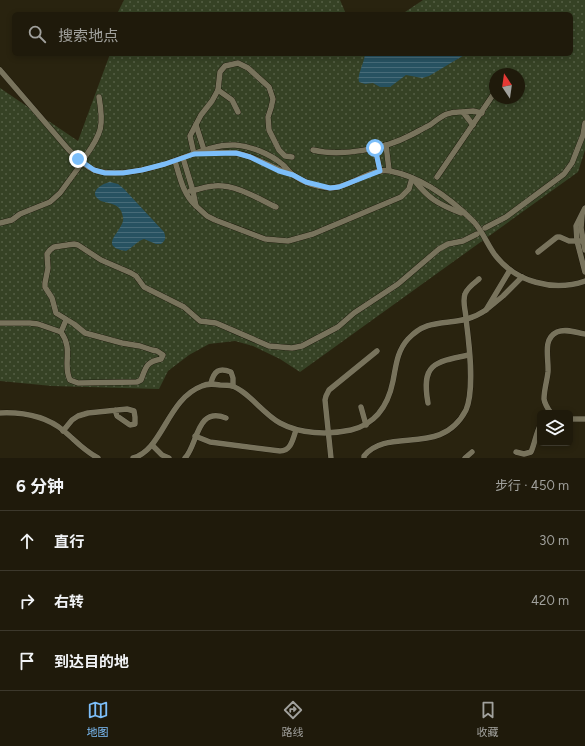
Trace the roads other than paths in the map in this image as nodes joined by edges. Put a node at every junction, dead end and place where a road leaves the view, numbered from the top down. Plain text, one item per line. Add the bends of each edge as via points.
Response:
1 (0, 70) edge
2 (218, 90) junction
3 (99, 97) dead end
4 (489, 102) edge
5 (238, 112) dead end
6 (463, 112) junction
7 (482, 113) junction
8 (585, 123) edge
9 (473, 125) junction
10 (196, 126) junction
11 (386, 145) junction
12 (375, 148) junction
13 (204, 150) junction
14 (312, 150) dead end
15 (194, 154) junction
16 (85, 157) dead end
17 (292, 157) dead end
18 (183, 158) junction
19 (174, 161) junction
20 (79, 167) dead end
21 (389, 170) junction
22 (380, 171) junction
23 (293, 175) junction
24 (438, 177) dead end
25 (412, 178) junction
26 (193, 190) junction
27 (184, 191) junction
28 (196, 206) junction
29 (276, 207) dead end
30 (583, 210) edge
31 (464, 214) junction
32 (0, 223) edge
33 (485, 228) dead end
34 (477, 234) dead end
35 (580, 241) junction
36 (585, 250) edge
37 (538, 252) dead end
38 (510, 270) junction
39 (585, 272) edge
40 (522, 277) junction
41 (479, 279) dead end
42 (585, 281) edge
43 (498, 291) junction
44 (503, 296) junction
45 (486, 310) junction
46 (466, 319) junction
47 (66, 320) junction
48 (0, 323) edge
49 (61, 332) junction
50 (585, 334) edge
51 (377, 351) dead end
52 (469, 355) junction
53 (211, 383) junction
54 (233, 386) junction
55 (428, 403) dead end
56 (361, 407) dead end
57 (115, 410) dead end
58 (549, 410) edge
59 (0, 413) edge
60 (226, 418) dead end
61 (573, 419) edge
62 (585, 419) edge
63 (366, 425) junction
64 (296, 430) junction
65 (63, 431) junction
66 (330, 433) junction
67 (195, 436) junction
68 (537, 436) edge
69 (152, 445) junction
70 (87, 452) junction
71 (472, 452) dead end
72 (516, 452) dead end
73 (82, 458) edge
74 (98, 458) edge
75 (132, 458) edge
76 (169, 458) edge
77 (185, 458) edge
78 (331, 458) edge
79 (364, 458) edge
80 (465, 458) edge

1 - 19 street via 68,150 94,170 123,173
2 - 5 street via 232,100
2 - 10 street
2 - 17 street via 220,72 225,66 238,63 248,68 271,92 273,99 268,117 269,130 285,156
3 - 16 street via 103,122 96,141
4 - 7 street
6 - 7 street
6 - 9 street
6 - 11 street via 442,115 409,136
7 - 9 street
8 - 33 street via 572,163 564,174 506,217
9 - 24 street
10 - 13 street
10 - 15 street via 190,136
11 - 12 street
11 - 21 street
12 - 14 street via 323,153
12 - 22 street
13 - 15 street
13 - 23 street via 235,145 250,148 268,155
15 - 18 street
15 - 23 street via 236,153
18 - 19 street
18 - 26 street
19 - 27 street
20 - 32 street via 50,202
21 - 22 street
21 - 25 street
22 - 23 street via 330,188 306,182
25 - 28 street via 409,189 401,197 313,234 288,241 265,239 215,220
25 - 31 street via 446,198
25 - 31 street via 434,201
26 - 27 street
26 - 28 street
26 - 29 street via 213,186 234,188
27 - 28 street
30 - 35 street
31 - 38 street via 482,232 496,255
34 - 47 street via 439,248 398,284 354,313 338,327 302,346 292,348 268,346 216,323 200,321 184,307 144,287 136,276 101,260 78,245 54,247 47,254 48,268 44,283 56,313
35 - 36 street
35 - 37 street via 557,237
35 - 39 street
38 - 40 street
38 - 43 street
40 - 42 street via 551,285
40 - 44 street
41 - 46 street via 465,294
43 - 44 street
43 - 45 street
44 - 45 street
45 - 46 street
46 - 52 street
46 - 63 street via 427,325 407,340 400,351 393,383 383,410
47 - 49 street
47 - 49 street via 85,333 157,351 163,357 147,365 140,381 78,383 69,377 67,345
48 - 49 street via 38,324
50 - 58 street via 564,330 550,338 544,401
51 - 66 street via 329,390 325,400
52 - 55 street via 441,361 432,367 426,376
52 - 79 street via 469,399 460,421 452,430 429,442 378,446 368,450
53 - 54 street
53 - 54 street via 213,375 225,370 231,372
53 - 69 street via 190,392 176,406
54 - 64 street via 280,424
56 - 63 street
57 - 65 street via 78,416
59 - 65 street via 17,412 36,416
60 - 67 street via 207,418
61 - 62 street
63 - 66 street
64 - 66 street
64 - 67 street via 289,449 285,451 210,442
65 - 70 street
66 - 78 street
67 - 77 street
68 - 72 street via 532,452
69 - 75 street via 144,453
69 - 76 street
70 - 73 street
70 - 74 street
71 - 80 street

